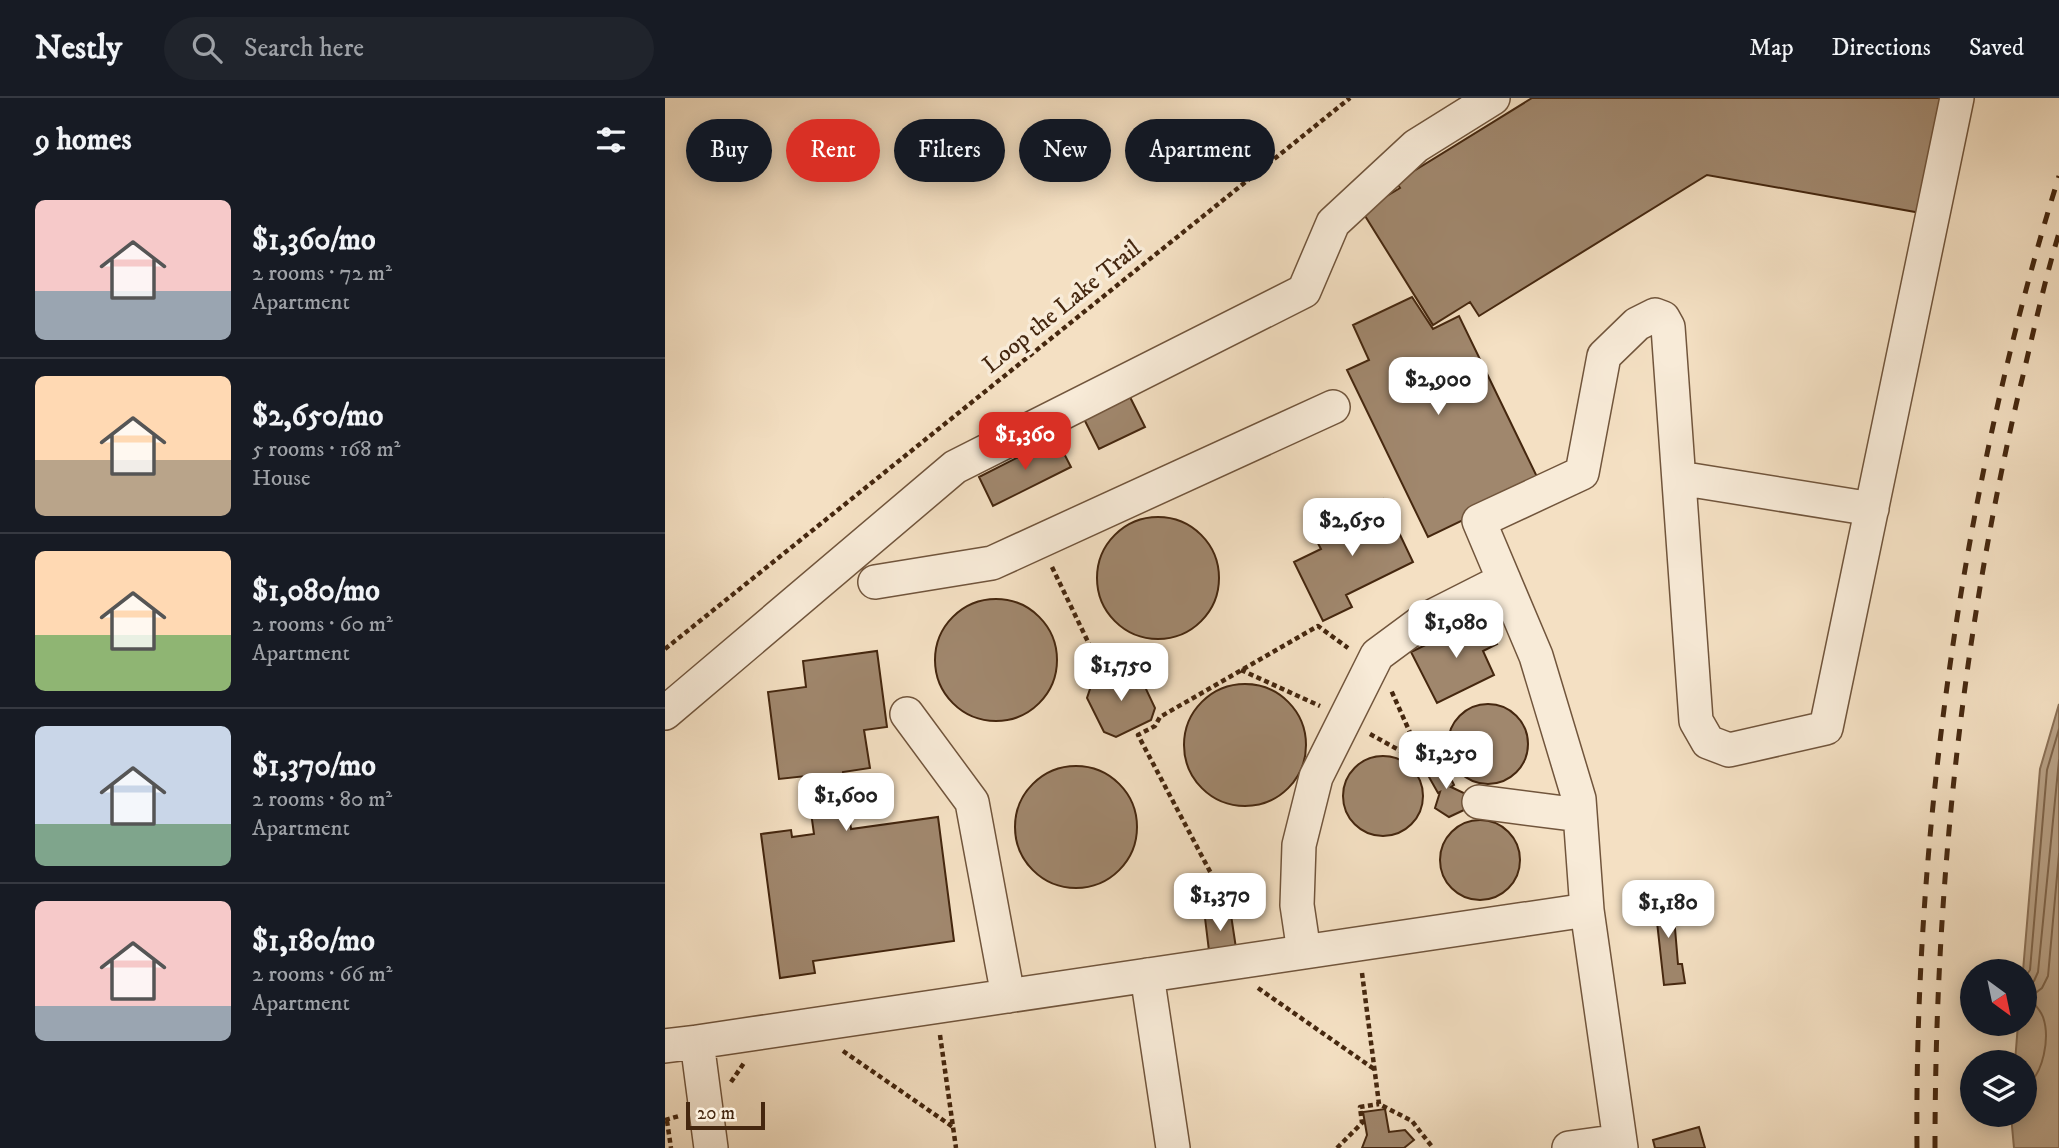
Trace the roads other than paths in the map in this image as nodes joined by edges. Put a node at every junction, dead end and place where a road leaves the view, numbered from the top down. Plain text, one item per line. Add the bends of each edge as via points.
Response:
1 (1493, 98) edge
2 (1957, 98) edge
3 (1333, 407) dead end
4 (1679, 478) junction
5 (1872, 509) junction
6 (1504, 580) junction
7 (874, 582) dead end
8 (665, 713) edge
9 (907, 714) dead end
10 (1479, 802) dead end
11 (1580, 815) junction
12 (1587, 910) junction
13 (1304, 952) junction
14 (1147, 975) junction
15 (1008, 996) junction
16 (681, 1044) edge
17 (1620, 1144) edge
18 (711, 1148) edge
19 (1173, 1148) edge
20 (1569, 1148) edge

1 - 8 lane via 1416,146 1333,223 1304,291 955,467
2 - 5 lane
3 - 7 lane via 992,563
4 - 5 lane
4 - 5 lane via 1696,721 1708,742 1729,750 1826,728
4 - 6 lane via 1668,327 1655,315 1637,324 1604,356 1582,473 1479,521
6 - 11 lane via 1536,656
6 - 13 lane via 1423,621 1377,655 1316,777 1299,845 1297,905
9 - 15 lane via 972,802
10 - 11 lane
11 - 12 lane
12 - 13 lane
12 - 17 lane
13 - 14 lane
14 - 15 lane
14 - 19 lane
15 - 16 lane
16 - 18 lane
17 - 20 lane

